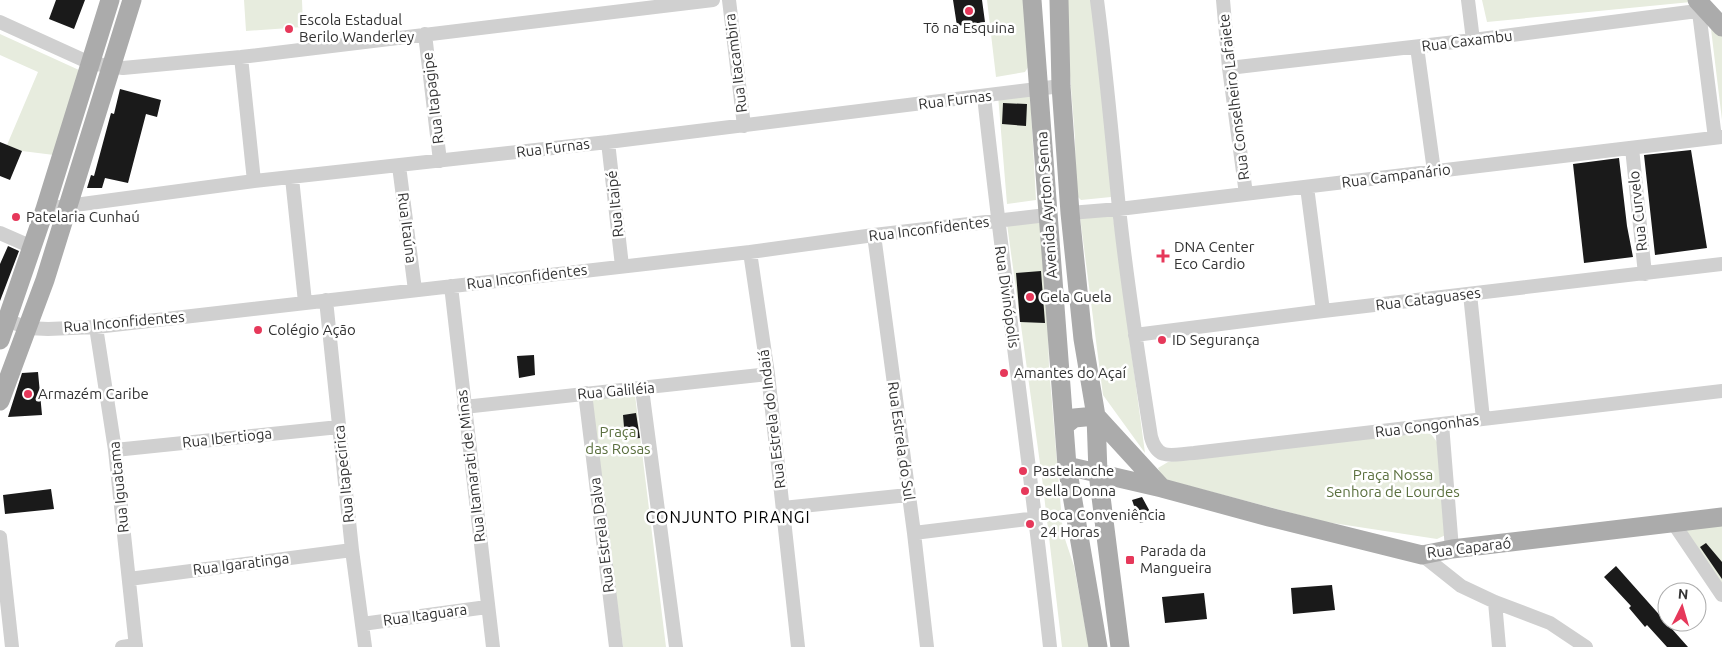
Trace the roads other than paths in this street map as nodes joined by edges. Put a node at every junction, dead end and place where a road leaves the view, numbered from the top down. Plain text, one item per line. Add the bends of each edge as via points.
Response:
1 (110, 0) edge
2 (132, 0) edge
3 (713, 0) edge
4 (729, 0) edge
5 (1032, 0) edge
6 (1059, 0) edge
7 (1097, 0) edge
8 (1223, 0) edge
9 (1468, 0) edge
10 (1700, 7) edge
11 (0, 22) edge
12 (1722, 27) edge
13 (425, 34) junction
14 (1474, 40) junction
15 (1417, 47) junction
16 (241, 57) junction
17 (90, 63) junction
18 (110, 67) junction
19 (1229, 68) junction
20 (1061, 86) junction
21 (1038, 89) junction
22 (984, 96) junction
23 (744, 126) junction
24 (1718, 138) edge
25 (608, 142) junction
26 (1632, 148) junction
27 (440, 161) junction
28 (399, 166) junction
29 (1434, 171) junction
30 (292, 178) junction
31 (254, 181) junction
32 (1307, 187) junction
33 (1246, 194) junction
34 (68, 206) junction
35 (45, 209) junction
36 (1119, 209) junction
37 (1070, 212) junction
38 (1047, 215) junction
39 (997, 221) junction
40 (0, 233) edge
41 (874, 235) junction
42 (32, 247) junction
43 (750, 252) junction
44 (1722, 264) edge
45 (622, 266) junction
46 (1645, 274) junction
47 (451, 286) junction
48 (415, 290) junction
49 (1470, 294) junction
50 (326, 300) junction
51 (305, 302) junction
52 (1323, 311) junction
53 (7, 320) junction
54 (96, 327) junction
55 (28, 328) junction
56 (1135, 335) junction
57 (0, 340) edge
58 (768, 374) junction
59 (642, 389) junction
60 (1722, 391) edge
61 (585, 394) junction
62 (0, 401) edge
63 (464, 407) junction
64 (1096, 416) junction
65 (1484, 419) junction
66 (1442, 424) junction
67 (1064, 426) junction
68 (339, 427) junction
69 (115, 450) junction
70 (1067, 466) junction
71 (1098, 473) junction
72 (1162, 488) junction
73 (908, 495) junction
74 (782, 508) junction
75 (1722, 517) edge
76 (1036, 518) junction
77 (1674, 524) junction
78 (914, 533) junction
79 (0, 537) edge
80 (1452, 549) junction
81 (352, 550) junction
82 (1422, 555) junction
83 (129, 579) junction
84 (1722, 596) edge
85 (1494, 602) junction
86 (487, 607) junction
87 (362, 624) junction
88 (131, 646) edge
89 (12, 647) edge
90 (365, 647) edge
91 (493, 647) edge
92 (616, 647) edge
93 (676, 647) edge
94 (798, 647) edge
95 (927, 647) edge
96 (1050, 647) edge
97 (1098, 647) edge
98 (1120, 647) edge
99 (1499, 647) edge
100 (1586, 647) edge

1 - 17 main road
2 - 18 main road
3 - 13 street
4 - 23 street, Rua Itacambira
5 - 21 main road, Avenida Ayrton Senna
6 - 20 main road, Avenida Ayrton Senna
7 - 36 street
8 - 19 street, Rua Conselheiro Lafaiete
9 - 14 street
10 - 12 main road
10 - 14 street, Rua Caxambu
10 - 24 street
11 - 17 street
13 - 16 street
13 - 27 street, Rua Itapagipe
14 - 15 street, Rua Caxambu
15 - 19 street, Rua Caxambu
15 - 29 street
16 - 18 street
16 - 31 street
17 - 18 street
17 - 35 main road
18 - 34 main road
19 - 33 street, Rua Conselheiro Lafaiete
20 - 21 street, Rua Furnas
20 - 37 main road, Avenida Ayrton Senna
21 - 22 street, Rua Furnas
21 - 38 main road, Avenida Ayrton Senna
22 - 23 street, Rua Furnas
22 - 39 street, Rua Divinópolis
23 - 25 street, Rua Furnas
24 - 26 street, Rua Campanário
25 - 27 street, Rua Furnas
25 - 45 street, Rua Itaipé
26 - 29 street, Rua Campanário
26 - 46 street, Rua Curvelo
27 - 28 street, Rua Furnas
28 - 30 street, Rua Furnas
28 - 48 street, Rua Itaúna
29 - 32 street, Rua Campanário
30 - 31 street, Rua Furnas
30 - 51 street
31 - 34 street, Rua Furnas
32 - 33 street, Rua Campanário
32 - 52 street
33 - 36 street, Rua Campanário
34 - 35 street, Rua Furnas
34 - 55 main road
35 - 42 main road
36 - 37 street, Rua Campanário
36 - 56 street
37 - 64 main road, Avenida Ayrton Senna via 1083,339
38 - 39 street, Rua Inconfidentes
38 - 67 main road, Avenida Ayrton Senna
39 - 41 street, Rua Inconfidentes
39 - 76 street, Rua Divinópolis
40 - 42 street
41 - 43 street, Rua Inconfidentes
41 - 73 street, Rua Estrela do Sul
42 - 53 main road
43 - 45 street, Rua Inconfidentes
43 - 58 street, Rua Estrela do Indaiá
44 - 46 street, Rua Cataguases
45 - 47 street, Rua Inconfidentes
46 - 49 street, Rua Cataguases
47 - 48 street, Rua Inconfidentes
47 - 63 street, Rua Itamarati de Minas
48 - 50 street, Rua Inconfidentes
49 - 52 street, Rua Cataguases
49 - 65 street
50 - 51 street, Rua Inconfidentes
50 - 68 street, Rua Itapecirica
51 - 54 street, Rua Inconfidentes
52 - 56 street, Rua Cataguases
53 - 55 street, Rua Inconfidentes
53 - 57 main road
54 - 55 street, Rua Inconfidentes
54 - 69 street, Rua Iguatama
55 - 62 main road
56 - 66 street, Rua Congonhas via 1150,428 1156,450 1161,454
58 - 59 street, Rua Galiléia
58 - 74 street, Rua Estrela do Indaiá
59 - 61 street, Rua Galiléia
59 - 93 street
60 - 65 street, Rua Congonhas
61 - 63 street, Rua Galiléia
61 - 92 street, Rua Estrela Dalva
63 - 86 street, Rua Itamarati de Minas
64 - 67 main road via 1074,418
64 - 71 main road, Avenida Ayrton Senna
64 - 72 main road
65 - 66 street, Rua Congonhas
66 - 80 street
67 - 70 main road, Avenida Ayrton Senna
68 - 69 street, Rua Ibertioga
68 - 81 street, Rua Itapecirica
69 - 83 street, Rua Iguatama
70 - 71 main road, Rua Caparaó
70 - 97 main road, Avenida Ayrton Senna
71 - 72 main road, Rua Caparaó
71 - 98 main road, Avenida Ayrton Senna
72 - 82 main road, Rua Caparaó
73 - 74 street
73 - 78 street, Rua Estrela do Sul
74 - 94 street, Rua Estrela do Indaiá
75 - 77 main road, Rua Caparaó
76 - 78 street
76 - 96 street, Rua Divinópolis
77 - 80 main road, Rua Caparaó
77 - 84 street
78 - 95 street, Rua Estrela do Sul
79 - 89 street
80 - 82 main road, Rua Caparaó
81 - 83 street, Rua Igaratinga
81 - 87 street, Rua Itapecirica
82 - 85 street via 1461,586
83 - 88 street, Rua Iguatama
85 - 99 street
85 - 100 street via 1550,623
86 - 87 street, Rua Itaguara
86 - 91 street, Rua Itamarati de Minas
87 - 90 street, Rua Itapecirica

